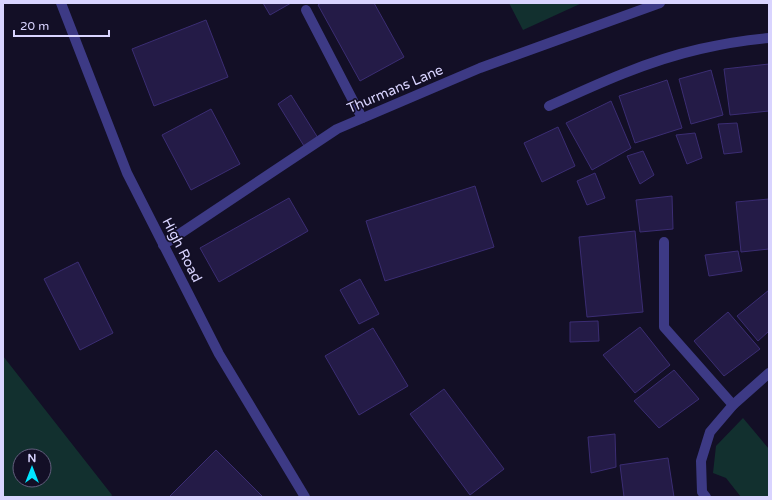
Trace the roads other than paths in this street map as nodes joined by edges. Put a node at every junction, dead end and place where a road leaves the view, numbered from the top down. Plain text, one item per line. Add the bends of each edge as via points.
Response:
1 (61, 3) edge
2 (660, 3) edge
3 (306, 10) dead end
4 (769, 38) edge
5 (549, 106) dead end
6 (362, 118) junction
7 (664, 242) dead end
8 (163, 244) junction
9 (769, 373) edge
10 (733, 405) junction
11 (305, 497) edge
12 (706, 497) edge

1 - 8 street, High Road via 127,173
2 - 6 street, Thurmans Lane via 480,68
3 - 6 street
4 - 5 street via 699,49 646,66
6 - 8 street, Thurmans Lane via 337,129
7 - 10 street via 664,327
8 - 11 street, High Road via 219,354
9 - 10 street
10 - 12 street via 710,432 701,461 702,492

